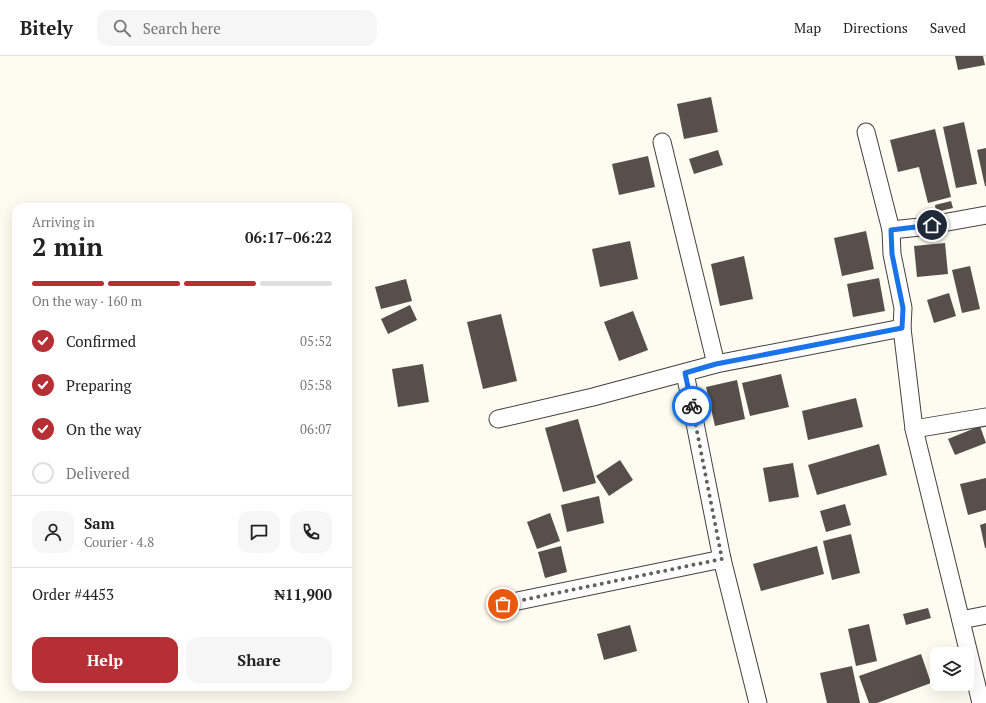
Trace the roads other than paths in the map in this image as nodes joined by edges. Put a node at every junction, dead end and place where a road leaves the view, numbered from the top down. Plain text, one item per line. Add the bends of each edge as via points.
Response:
1 (866, 132) dead end
2 (662, 142) dead end
3 (986, 215) edge
4 (891, 230) junction
5 (902, 328) junction
6 (716, 364) junction
7 (685, 373) junction
8 (986, 417) edge
9 (498, 419) dead end
10 (914, 429) junction
11 (722, 559) junction
12 (503, 604) dead end
13 (986, 615) edge
14 (961, 620) junction
15 (758, 703) edge
16 (981, 703) edge

1 - 4 street
2 - 6 street
3 - 4 street
4 - 5 street via 892,254 903,308
5 - 6 street
5 - 10 street
6 - 7 street
7 - 9 street
7 - 11 street
8 - 10 street
10 - 14 street
11 - 12 street
11 - 15 street
13 - 14 street
14 - 16 street

